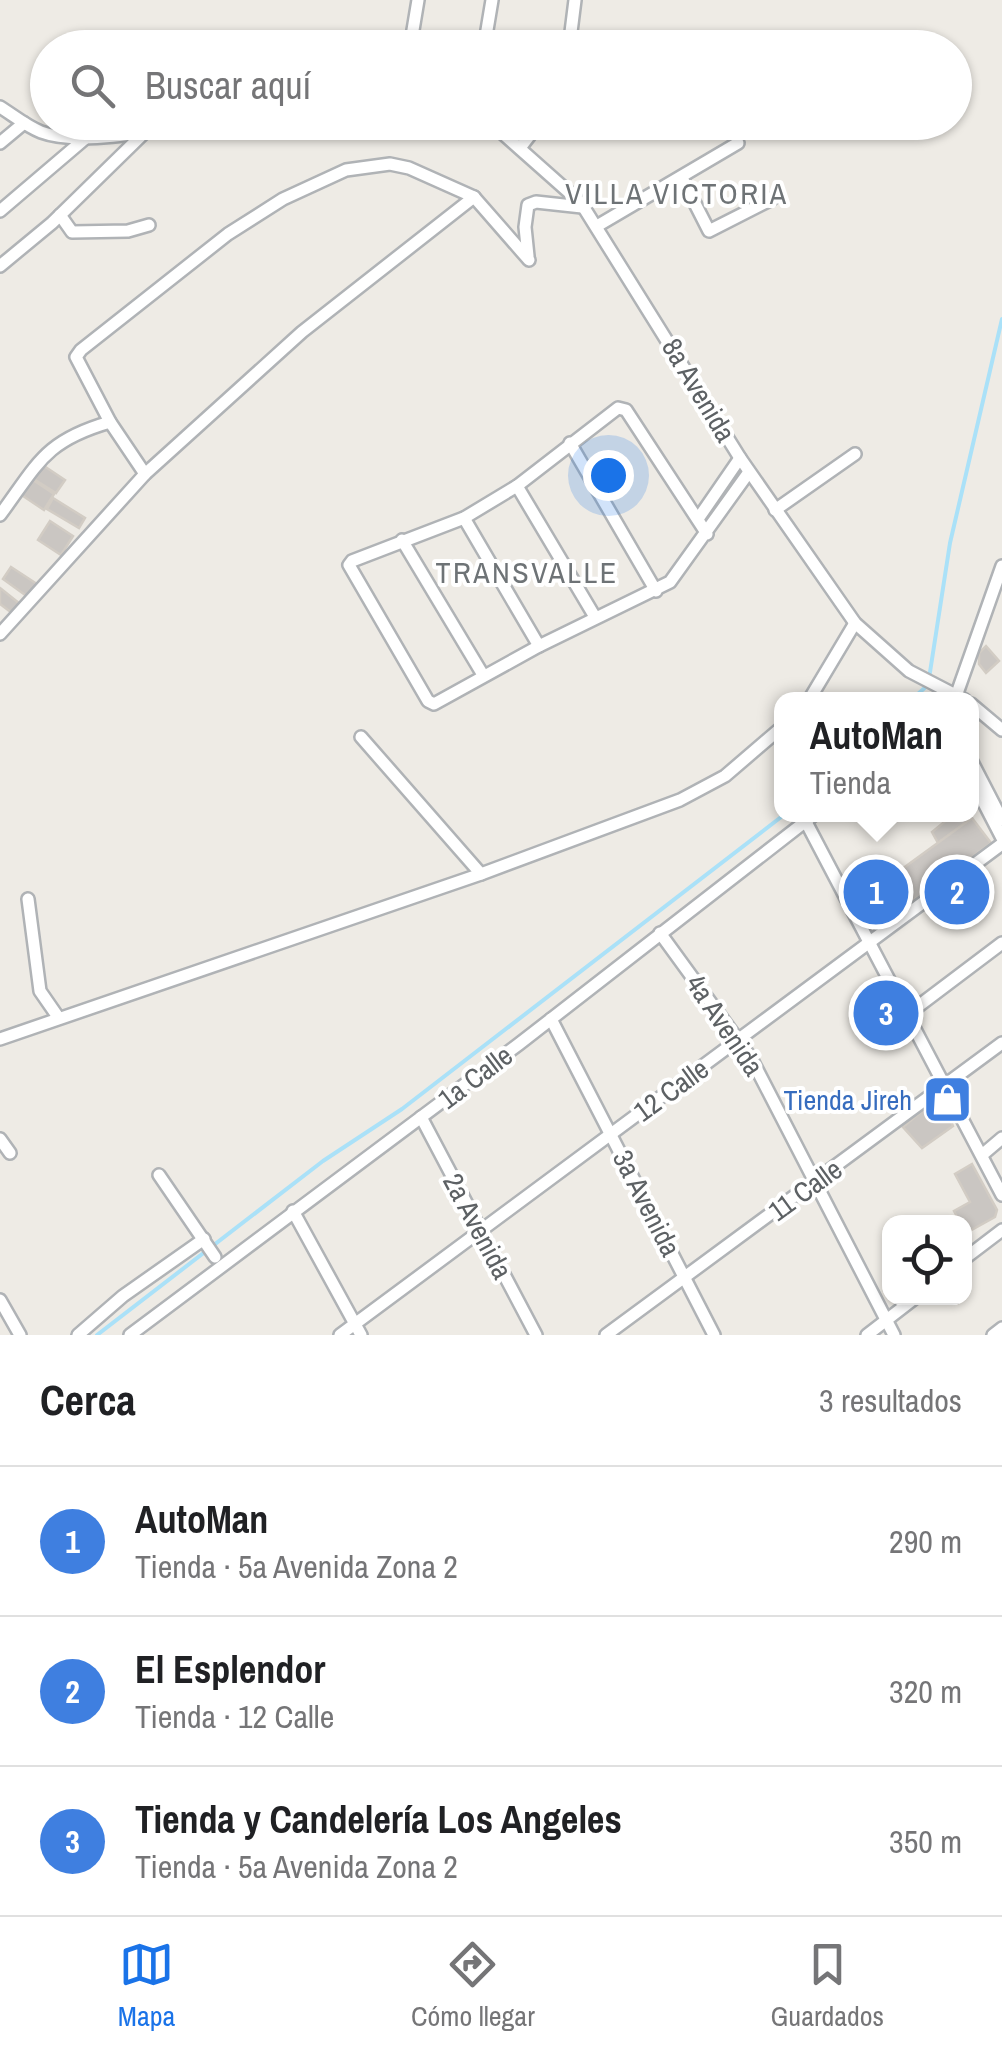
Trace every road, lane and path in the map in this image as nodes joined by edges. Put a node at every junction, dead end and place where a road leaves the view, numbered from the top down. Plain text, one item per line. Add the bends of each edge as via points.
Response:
1 (418, 0) edge
2 (492, 0) edge
3 (575, 0) edge
4 (413, 30) edge
5 (487, 30) edge
6 (571, 30) edge
7 (0, 106) edge
8 (24, 122) junction
9 (30, 125) edge
10 (83, 140) edge
11 (137, 140) edge
12 (509, 140) edge
13 (526, 140) edge
14 (0, 143) edge
15 (738, 143) dead end
16 (520, 148) junction
17 (682, 178) junction
18 (474, 197) junction
19 (772, 199) dead end
20 (582, 207) junction
21 (0, 211) edge
22 (60, 215) junction
23 (149, 225) dead end
24 (597, 226) junction
25 (0, 266) edge
26 (110, 422) junction
27 (570, 443) junction
28 (855, 454) dead end
29 (740, 458) junction
30 (750, 472) junction
31 (144, 474) junction
32 (518, 486) junction
33 (775, 510) junction
34 (0, 515) edge
35 (464, 518) junction
36 (698, 518) junction
37 (707, 534) junction
38 (402, 540) junction
39 (1002, 566) edge
40 (656, 591) junction
41 (595, 617) junction
42 (855, 623) junction
43 (0, 634) edge
44 (539, 646) junction
45 (484, 676) junction
46 (814, 692) edge
47 (948, 692) edge
48 (961, 692) edge
49 (774, 734) edge
50 (361, 737) dead end
51 (979, 775) edge
52 (979, 795) edge
53 (1002, 820) edge
54 (806, 822) edge
55 (813, 822) edge
56 (1002, 842) edge
57 (481, 874) junction
58 (28, 899) dead end
59 (660, 933) junction
60 (1002, 943) edge
61 (871, 944) junction
62 (908, 1014) junction
63 (58, 1017) junction
64 (550, 1019) junction
65 (0, 1039) edge
66 (740, 1040) junction
67 (1002, 1043) edge
68 (945, 1086) junction
69 (421, 1117) junction
70 (612, 1133) junction
71 (1002, 1138) edge
72 (0, 1140) edge
73 (10, 1153) dead end
74 (982, 1155) junction
75 (159, 1175) dead end
76 (816, 1183) junction
77 (1002, 1195) edge
78 (293, 1211) junction
79 (481, 1229) junction
80 (1002, 1230) edge
81 (206, 1242) junction
82 (972, 1253) edge
83 (215, 1257) dead end
84 (685, 1278) junction
85 (0, 1300) edge
86 (906, 1305) edge
87 (886, 1320) junction
88 (1002, 1328) edge
89 (358, 1329) edge
90 (20, 1335) edge
91 (78, 1335) edge
92 (130, 1335) edge
93 (340, 1335) edge
94 (536, 1335) edge
95 (606, 1335) edge
96 (714, 1335) edge
97 (867, 1335) edge
98 (894, 1335) edge
99 (993, 1335) edge

1 - 4 street
2 - 5 street
3 - 6 street
7 - 8 street
8 - 9 street
8 - 14 street
10 - 21 street
11 - 22 street
12 - 16 street, 8a Avenida
13 - 16 street
15 - 17 street
16 - 20 street, 8a Avenida
17 - 19 street via 709,231
17 - 24 street
18 - 20 street via 529,260 528,205
18 - 26 street via 390,164 346,170 282,198 199,254 80,350 79,366
18 - 31 street via 302,332
20 - 24 street, 8a Avenida
22 - 23 street via 72,232
22 - 25 street
24 - 29 street, 8a Avenida
26 - 31 street
26 - 34 street via 48,451
27 - 32 street
27 - 36 street via 623,408
27 - 40 street
28 - 33 street
29 - 30 street, 8a Avenida
29 - 36 street
30 - 33 street, 8a Avenida
30 - 37 street
31 - 43 street
32 - 35 street
32 - 41 street
33 - 42 street, 8a Avenida
35 - 38 street
35 - 44 street
36 - 37 street
37 - 40 street
38 - 45 street
38 - 45 street via 350,565 428,701 434,704
39 - 48 street
40 - 41 street
41 - 44 street
42 - 46 street
42 - 47 street, 8a Avenida
44 - 45 street
49 - 57 street via 694,795
50 - 57 street
51 - 53 street
52 - 56 street
54 - 59 street, 1a Calle
55 - 61 street
56 - 61 street, 12 Calle
57 - 63 street
58 - 63 street via 40,991
59 - 64 street, 1a Calle
59 - 66 street, 4a Avenida
60 - 62 street
61 - 62 street
61 - 66 street, 12 Calle
62 - 68 street
63 - 65 street
64 - 69 street, 1a Calle
64 - 70 street, 3a Avenida
66 - 70 street, 12 Calle
66 - 76 street, 4a Avenida
67 - 68 street, 11 Calle
68 - 74 street
68 - 76 street, 11 Calle
69 - 78 street, 1a Calle
69 - 79 street, 2a Avenida
70 - 79 street, 12 Calle
70 - 84 street, 3a Avenida
71 - 74 street
72 - 73 street
74 - 77 street
75 - 81 street
76 - 84 street, 11 Calle
76 - 87 street, 4a Avenida
78 - 89 street
78 - 92 street, 1a Calle
79 - 89 street, 12 Calle
79 - 94 street, 2a Avenida
80 - 82 street
81 - 83 street
81 - 91 street via 123,1296
84 - 95 street, 11 Calle
84 - 96 street, 3a Avenida
85 - 90 street
86 - 87 street
87 - 97 street
87 - 98 street, 4a Avenida
88 - 99 street
89 - 93 street, 12 Calle

